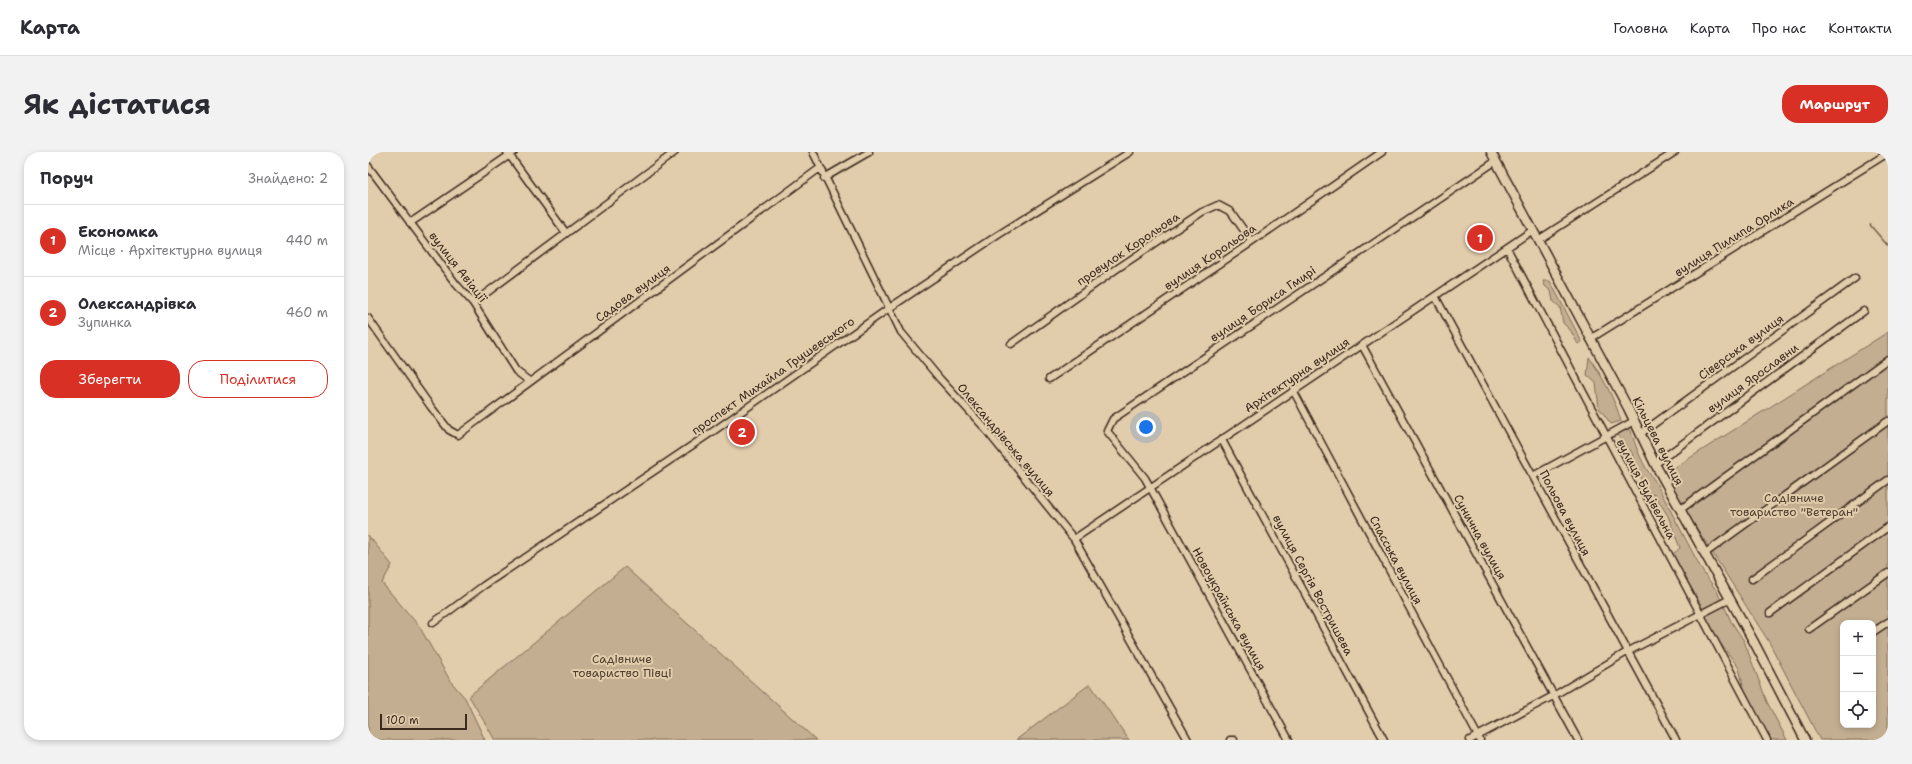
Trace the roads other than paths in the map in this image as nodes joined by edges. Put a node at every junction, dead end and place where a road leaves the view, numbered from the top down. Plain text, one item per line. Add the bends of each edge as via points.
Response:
1 (675, 152) edge
2 (812, 152) edge
3 (869, 152) edge
4 (1130, 152) edge
5 (1382, 152) edge
6 (1491, 152) edge
7 (1675, 152) edge
8 (510, 153) edge
9 (1888, 154) edge
10 (1665, 155) edge
11 (1496, 161) junction
12 (368, 166) edge
13 (820, 168) junction
14 (824, 178) junction
15 (410, 223) junction
16 (1533, 230) junction
17 (566, 234) junction
18 (1538, 240) junction
19 (1252, 242) junction
20 (1507, 248) junction
21 (1855, 278) dead end
22 (1435, 296) junction
23 (473, 303) junction
24 (888, 309) junction
25 (1864, 311) dead end
26 (368, 318) edge
27 (1590, 339) junction
28 (1011, 344) dead end
29 (1362, 345) junction
30 (1888, 359) edge
31 (1049, 378) dead end
32 (529, 381) junction
33 (1293, 390) junction
34 (1634, 421) junction
35 (1888, 421) edge
36 (1640, 434) junction
37 (1605, 437) junction
38 (1222, 440) junction
39 (1655, 464) junction
40 (1533, 476) junction
41 (1888, 480) edge
42 (1150, 488) junction
43 (1681, 509) junction
44 (1888, 527) edge
45 (1074, 539) junction
46 (1704, 554) junction
47 (1888, 573) edge
48 (1752, 579) dead end
49 (1730, 599) junction
50 (1770, 613) dead end
51 (1700, 614) junction
52 (1888, 622) edge
53 (433, 623) dead end
54 (1809, 629) dead end
55 (1876, 630) edge
56 (1628, 652) junction
57 (1553, 696) junction
58 (1479, 738) edge
59 (1188, 740) edge
60 (1230, 740) edge
61 (1234, 740) edge
62 (1289, 740) edge
63 (1384, 740) edge
64 (1470, 740) edge
65 (1578, 740) edge
66 (1676, 740) edge
67 (1767, 740) edge
68 (1805, 740) edge

1 - 17 street
2 - 13 street, Олександрівська вулиця
3 - 14 street
4 - 24 street, проспект Михайла Грушевського via 998,235
5 - 19 street, вулиця Корольова
6 - 11 main road, Кільцева вулиця
7 - 10 street
8 - 15 street
8 - 17 street
9 - 27 street, вулиця Пилипа Орлика
10 - 18 street
11 - 16 main road, Кільцева вулиця
11 - 42 street, вулиця Бориса Гмирі via 1113,419 1107,431 1145,478
12 - 15 street, вулиця Авіації
13 - 14 street, Олександрівська вулиця
13 - 32 street, Садова вулиця
14 - 24 street, Олександрівська вулиця
15 - 23 street, вулиця Авіації
16 - 18 main road, Кільцева вулиця
16 - 20 street, Архітектурна вулиця
17 - 23 street
18 - 27 main road, Кільцева вулиця
19 - 28 street, провулок Корольова via 1231,212 1218,205 1202,212 1115,270
19 - 31 street, вулиця Корольова
20 - 22 street, Архітектурна вулиця
20 - 37 street, вулиця Будівельна
21 - 36 street, Сіверська вулиця
22 - 29 street, Архітектурна вулиця
22 - 40 street, Польова вулиця
23 - 32 street, вулиця Авіації via 516,371
24 - 45 street, Олександрівська вулиця via 901,332 982,424
24 - 53 street, проспект Михайла Грушевського via 697,443 483,586
25 - 39 street, вулиця Ярославни
26 - 32 street, Садова вулиця via 431,407 449,430 458,435
27 - 34 main road, Кільцева вулиця
29 - 33 street, Архітектурна вулиця
29 - 57 street, Сунична вулиця
30 - 43 street
33 - 38 street, Архітектурна вулиця
33 - 58 street, Спасська вулиця
34 - 36 main road, Кільцева вулиця
34 - 37 street
35 - 46 street
36 - 39 main road, Кільцева вулиця
37 - 40 street
37 - 51 street, вулиця Будівельна
38 - 42 street, Архітектурна вулиця
38 - 63 street, вулиця Сергія Востришева
39 - 43 main road, Кільцева вулиця
40 - 56 street, Польова вулиця
41 - 48 street
42 - 45 street, Архітектурна вулиця
42 - 62 street, Новоукраїнська вулиця
43 - 46 main road, Кільцева вулиця
44 - 50 street
45 - 59 street, Олександрівська вулиця
46 - 49 main road, Кільцева вулиця
47 - 54 street
49 - 51 street
49 - 68 main road, Кільцева вулиця
51 - 56 street
51 - 67 street, вулиця Будівельна
52 - 55 street
56 - 57 street
56 - 66 street, Польова вулиця
57 - 58 street
57 - 65 street, Сунична вулиця
58 - 64 street
60 - 61 street

